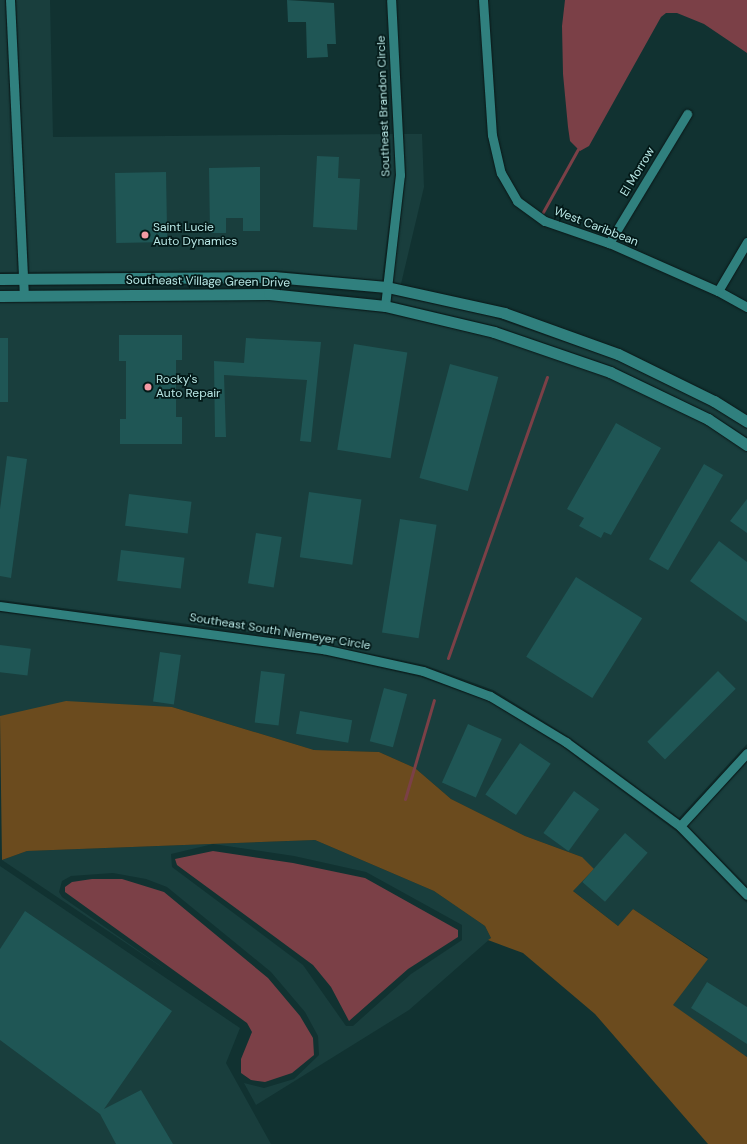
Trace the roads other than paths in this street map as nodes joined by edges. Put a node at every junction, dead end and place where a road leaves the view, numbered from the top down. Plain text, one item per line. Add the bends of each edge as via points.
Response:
1 (10, 0) edge
2 (391, 0) edge
3 (483, 0) edge
4 (687, 114) dead end
5 (747, 242) edge
6 (608, 243) junction
7 (24, 278) junction
8 (0, 279) edge
9 (387, 288) junction
10 (718, 291) junction
11 (0, 296) edge
12 (24, 296) junction
13 (386, 306) junction
14 (747, 307) edge
15 (747, 422) edge
16 (747, 445) edge
17 (0, 606) edge
18 (747, 753) edge
19 (680, 826) junction
20 (747, 895) edge

1 - 7 street
2 - 9 street, Southeast Brandon Circle via 400,175
3 - 6 street, West Caribbean via 492,135 501,173 517,201 545,221
4 - 6 street, El Morrow
5 - 10 street
6 - 10 street, West Caribbean
7 - 8 street, Southeast Village Green Drive
7 - 9 street, Southeast Village Green Drive via 274,277
7 - 12 street
9 - 13 street, Southeast Brandon Circle
9 - 15 street, Southeast Village Green Drive via 504,313 618,354 714,401
10 - 14 street, West Caribbean
11 - 12 street, Southeast Village Green Drive
12 - 13 street, Southeast Village Green Drive via 269,294
13 - 16 street, Southeast Village Green Drive via 494,332 610,372 708,419
17 - 19 street, Southeast South Niemeyer Circle via 289,643 423,671 490,696 566,742
18 - 19 street
19 - 20 street, Southeast South Niemeyer Circle

